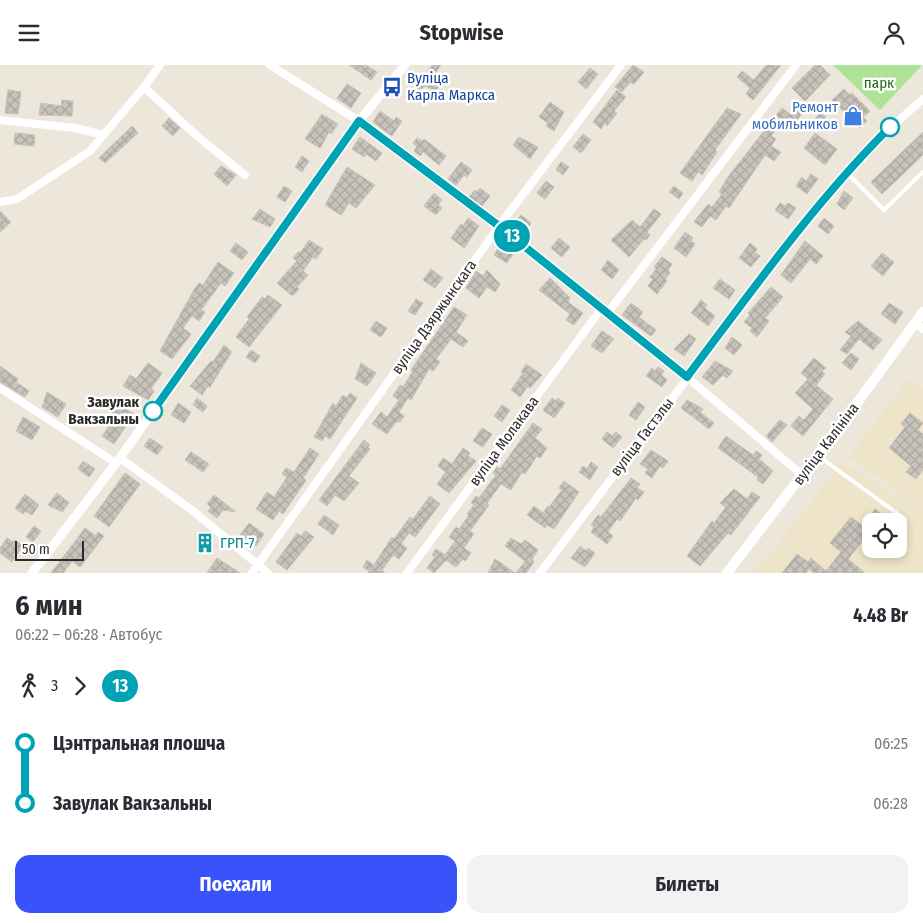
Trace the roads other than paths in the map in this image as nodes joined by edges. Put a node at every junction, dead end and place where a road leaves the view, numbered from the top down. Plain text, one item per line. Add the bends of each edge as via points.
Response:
1 (160, 65) edge
2 (270, 65) edge
3 (405, 65) edge
4 (621, 65) edge
5 (796, 65) edge
6 (144, 87) junction
7 (923, 99) edge
8 (0, 120) edge
9 (359, 121) junction
10 (104, 135) junction
11 (846, 172) junction
12 (923, 172) edge
13 (245, 175) dead end
14 (0, 202) edge
15 (499, 226) junction
16 (604, 312) junction
17 (923, 312) edge
18 (919, 326) edge
19 (687, 377) junction
20 (0, 388) edge
21 (817, 455) junction
22 (118, 461) junction
23 (802, 475) junction
24 (897, 513) edge
25 (258, 565) junction
26 (32, 573) edge
27 (252, 573) edge
28 (268, 573) edge
29 (407, 573) edge
30 (540, 573) edge
31 (727, 573) edge

1 - 6 street
2 - 9 street
3 - 9 street
4 - 15 street, вуліца Дзяржынскага
5 - 16 street, вуліца Молакава
6 - 10 street
6 - 13 street via 196,136
7 - 11 street, вуліца Гастэлы
8 - 10 street via 75,128
9 - 15 street
9 - 22 street
10 - 14 street via 90,151 17,199
11 - 12 lane via 884,210
11 - 19 street, вуліца Гастэлы
15 - 16 street
15 - 25 street, вуліца Дзяржынскага
16 - 19 street
16 - 29 street, вуліца Молакава
17 - 18 main road, вуліца Калініна
18 - 21 main road, вуліца Калініна
19 - 23 street
19 - 30 street, вуліца Гастэлы
20 - 22 street
21 - 23 main road, вуліца Калініна
21 - 24 lane
22 - 25 street via 193,511
22 - 26 street
23 - 31 main road, вуліца Калініна
25 - 27 street, вуліца Дзяржынскага
25 - 28 street

